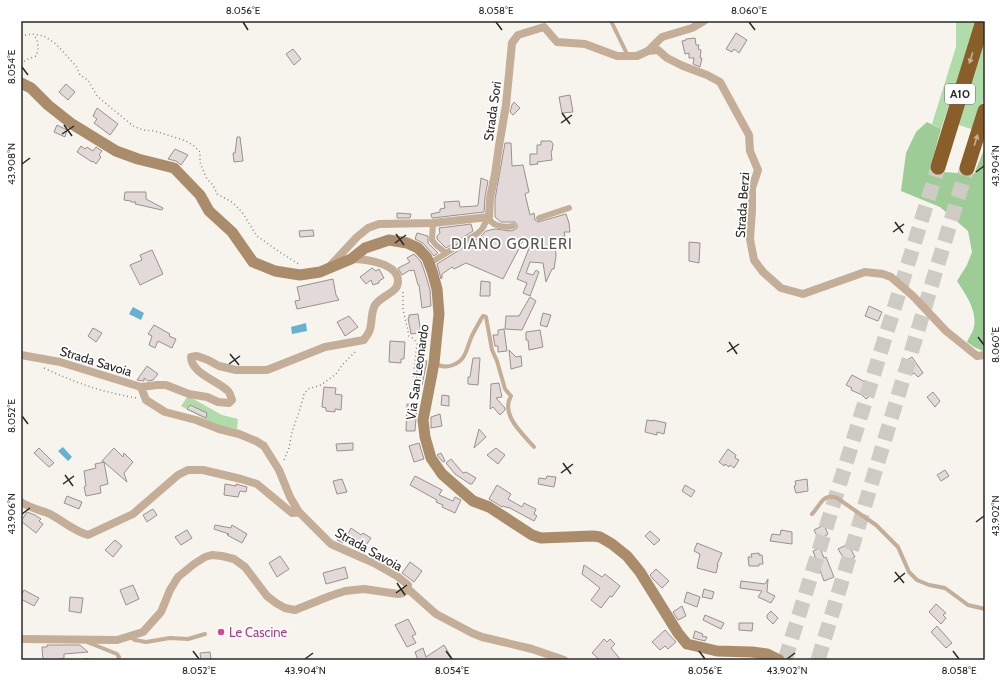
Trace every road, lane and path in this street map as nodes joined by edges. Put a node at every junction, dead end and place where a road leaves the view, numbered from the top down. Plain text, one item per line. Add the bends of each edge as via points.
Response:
1 (611, 21) edge
2 (704, 21) edge
3 (983, 21) edge
4 (32, 34) junction
5 (21, 36) edge
6 (648, 51) junction
7 (628, 56) junction
8 (21, 64) edge
9 (21, 83) edge
10 (26, 89) edge
11 (985, 111) edge
12 (938, 167) tunnel mouth
13 (967, 168) tunnel mouth
14 (569, 208) dead end
15 (488, 218) junction
16 (539, 218) dead end
17 (433, 223) junction
18 (513, 226) dead end
19 (446, 253) junction
20 (427, 258) junction
21 (352, 259) junction
22 (324, 270) junction
23 (398, 285) junction
24 (358, 342) junction
25 (21, 355) edge
26 (985, 355) edge
27 (434, 363) junction
28 (39, 366) dead end
29 (141, 387) junction
30 (428, 398) junction
31 (146, 400) junction
32 (534, 447) dead end
33 (277, 468) junction
34 (21, 502) edge
35 (299, 512) junction
36 (812, 514) dead end
37 (408, 589) junction
38 (985, 609) edge
39 (205, 634) dead end
40 (130, 637) junction
41 (21, 639) edge
42 (82, 641) junction
43 (118, 660) edge
44 (564, 660) edge
45 (779, 660) edge

1 - 7 lane
2 - 6 street, Strada Sori via 662,38
3 -> 12 highway, A10
4 - 5 path
4 - 8 path via 38,48 36,56
4 - 22 path via 44,36 56,44 76,66 80,75 88,80 97,96 133,126 175,137 194,146 200,152 201,165 217,194 232,202 242,212 257,236 297,263
6 - 7 street, Strada Sori via 637,56
6 - 26 street, Strada Berzi via 658,50 683,66 720,82 749,135 750,151 758,170 752,188 750,239 754,260 763,272 781,288 803,294 865,272 883,274 891,277 914,296 946,331 977,356
7 - 15 street, Strada Sori via 617,56 585,44 557,42 544,28 518,35 512,43 506,105
9 - 10 main road
10 - 22 main road via 72,124 116,151 174,168 200,195 209,211 232,232 253,262 275,271 300,275
13 -> 11 highway, A10
14 - 16 street
15 - 17 street
15 - 18 street via 496,226
15 - 19 street via 481,231
17 - 19 street via 432,240
17 - 22 street via 379,224 368,228
19 - 20 street via 432,262
20 - 21 main road via 418,248 389,240 365,248
20 - 27 main road, Via San Leonardo via 437,289 439,314
21 - 22 main road
21 - 23 street via 377,262 395,271
23 - 24 street via 376,304 371,313 369,332 364,340
23 - 30 path via 402,288 403,309 409,336 417,344 413,379 415,386
24 - 29 street via 325,347 267,370 236,370 197,356 191,357 195,367 228,392 232,400 229,403 166,386
24 - 33 path via 359,349 336,374 304,394 289,448
25 - 29 street, Strada Savoia via 60,362
27 - 30 main road, Via San Leonardo
27 - 32 lane via 449,367 460,362 481,319 483,316 486,317 492,350 505,389 510,396 508,404 512,420
28 - 31 path via 108,393
29 - 31 street, Strada Savoia
30 - 45 main road, Via San Leonardo via 424,420 425,437 431,458 442,474 473,501 489,507 521,529 541,538 593,536 612,544 627,556 640,572 687,644 717,650 767,654
31 - 33 street, Strada Savoia via 165,412 256,441 264,446
33 - 35 street, Strada Savoia
34 - 35 street via 50,514 88,535 134,514 178,475 188,470 203,470 257,484 292,513
35 - 37 street, Strada Savoia via 331,544 397,576 408,585
36 - 38 lane via 827,496 837,498 876,525 898,547 909,572 917,580 945,588 968,605
37 - 40 street via 398,594 364,589 345,592 295,610 285,608 267,596 246,567 234,559 212,555 194,564 178,578 161,612 143,632
37 - 44 street, Strada Savoia via 436,614 471,632
39 - 40 lane via 188,639 170,638 146,642
40 - 42 street
41 - 42 street
42 - 43 lane via 116,654

